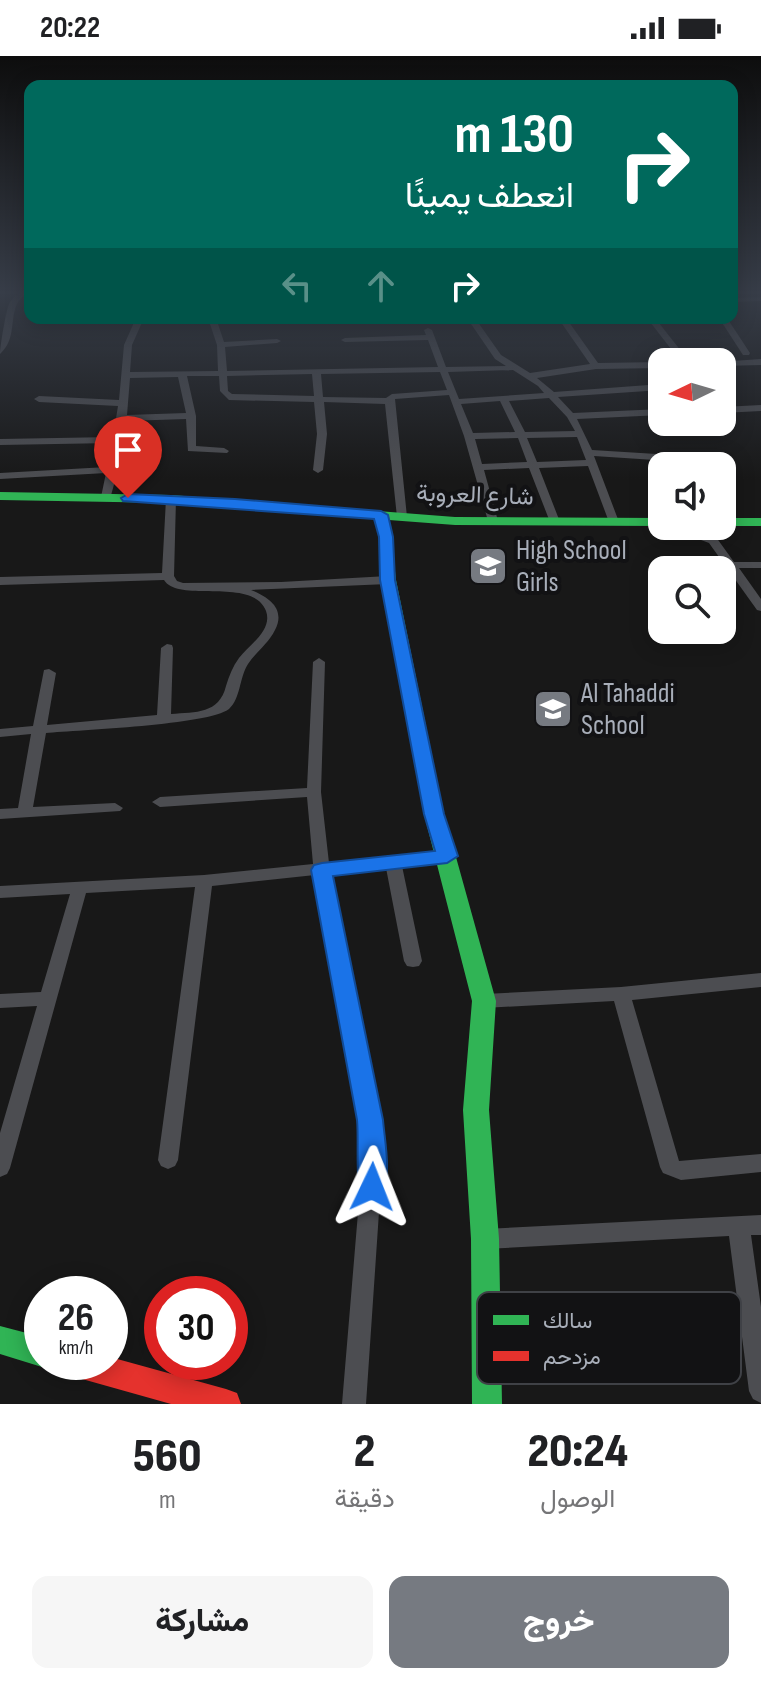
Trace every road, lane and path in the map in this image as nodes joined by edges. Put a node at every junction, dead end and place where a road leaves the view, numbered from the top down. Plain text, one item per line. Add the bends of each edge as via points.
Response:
1 (127, 354) edge
2 (221, 354) edge
3 (437, 354) edge
4 (496, 354) edge
5 (587, 354) edge
6 (761, 362) edge
7 (736, 363) edge
8 (648, 365) edge
9 (596, 366) junction
10 (443, 368) junction
11 (512, 368) junction
12 (316, 370) junction
13 (222, 372) junction
14 (182, 373) junction
15 (125, 375) junction
16 (530, 376) junction
17 (648, 388) edge
18 (551, 393) junction
19 (453, 397) junction
20 (503, 398) junction
21 (39, 399) dead end
22 (318, 399) junction
23 (389, 401) junction
24 (121, 403) junction
25 (761, 408) edge
26 (736, 409) edge
27 (648, 413) edge
28 (191, 416) junction
29 (571, 416) junction
30 (122, 418) junction
31 (521, 434) junction
32 (581, 434) junction
33 (469, 436) junction
34 (118, 440) junction
35 (0, 442) edge
36 (224, 451) dead end
37 (590, 458) junction
38 (648, 458) edge
39 (530, 464) junction
40 (477, 467) junction
41 (113, 470) junction
42 (318, 470) dead end
43 (0, 476) edge
44 (0, 496) edge
45 (106, 497) junction
46 (171, 499) junction
47 (381, 515) junction
48 (402, 517) junction
49 (493, 521) junction
50 (555, 522) junction
51 (614, 522) junction
52 (736, 522) edge
53 (761, 522) edge
54 (648, 523) edge
55 (711, 540) edge
56 (724, 556) edge
57 (736, 565) edge
58 (761, 565) edge
59 (736, 572) edge
60 (168, 576) junction
61 (388, 580) junction
62 (0, 581) edge
63 (225, 587) junction
64 (761, 607) edge
65 (167, 648) dead end
66 (319, 662) dead end
67 (49, 673) dead end
68 (164, 719) junction
69 (39, 728) junction
70 (0, 733) edge
71 (314, 792) junction
72 (160, 802) dead end
73 (115, 808) dead end
74 (25, 811) junction
75 (0, 814) edge
76 (447, 856) junction
77 (393, 862) junction
78 (322, 870) junction
79 (204, 881) junction
80 (80, 886) junction
81 (0, 892) edge
82 (413, 961) dead end
83 (761, 980) edge
84 (621, 994) junction
85 (50, 998) junction
86 (0, 1001) edge
87 (484, 1001) junction
88 (168, 1160) dead end
89 (761, 1163) edge
90 (0, 1168) edge
91 (750, 1226) edge
92 (485, 1239) junction
93 (486, 1292) edge
94 (0, 1340) edge
95 (24, 1347) edge
96 (128, 1377) edge
97 (487, 1384) edge
98 (761, 1391) edge
99 (226, 1404) edge
100 (354, 1404) edge
101 (487, 1404) edge

1 - 15 street
2 - 13 street
3 - 10 street
4 - 11 street
5 - 9 street
6 - 7 street
8 - 9 street
9 - 16 street
10 - 11 street
10 - 12 street
10 - 19 street
11 - 16 street
12 - 13 street
12 - 22 street
13 - 14 street
13 - 22 street via 229,397
14 - 15 street
14 - 28 street
15 - 24 street
16 - 18 street
17 - 18 street
18 - 20 street
18 - 29 street
19 - 20 street
19 - 23 street
19 - 33 street
20 - 31 street
21 - 24 street
22 - 23 street
22 - 42 street
23 - 48 street
24 - 30 street
25 - 26 street
27 - 29 street
28 - 30 street
28 - 36 street via 191,449
29 - 32 street
30 - 34 street
31 - 32 street
31 - 33 street
31 - 39 street
32 - 37 street
33 - 40 street
34 - 35 street
34 - 41 street
37 - 38 street
37 - 39 street
37 - 51 street
39 - 40 street
39 - 50 street
40 - 49 street
41 - 43 street
41 - 45 street
44 - 45 street, شارع العروبة
45 - 46 street, شارع العروبة
46 - 47 street, شارع العروبة
46 - 60 street
47 - 48 street, شارع العروبة
47 - 61 street
48 - 49 street, شارع العروبة
49 - 50 street, شارع العروبة
50 - 51 street, شارع العروبة
51 - 54 street, شارع العروبة
52 - 53 street
55 - 56 street
57 - 58 street
59 - 64 street
60 - 62 street
60 - 63 street via 181,587
61 - 63 street
61 - 76 street
63 - 68 street via 256,594 267,603 271,628 240,666 230,701 222,709
65 - 68 street
66 - 71 street
67 - 69 street
68 - 69 street
69 - 70 street
69 - 74 street
71 - 72 street
71 - 78 street
73 - 74 street
74 - 75 street
76 - 77 street
76 - 87 street
77 - 78 street
77 - 82 street
78 - 79 street
78 - 100 street via 373,1153
79 - 80 street
79 - 88 street
80 - 81 street
80 - 85 street
83 - 84 street
84 - 87 street
84 - 89 street via 670,1167 681,1171
85 - 86 street
85 - 90 street
87 - 92 street via 476,1110
91 - 92 street
91 - 98 street
92 - 93 street
94 - 95 street
96 - 99 street
97 - 101 street

